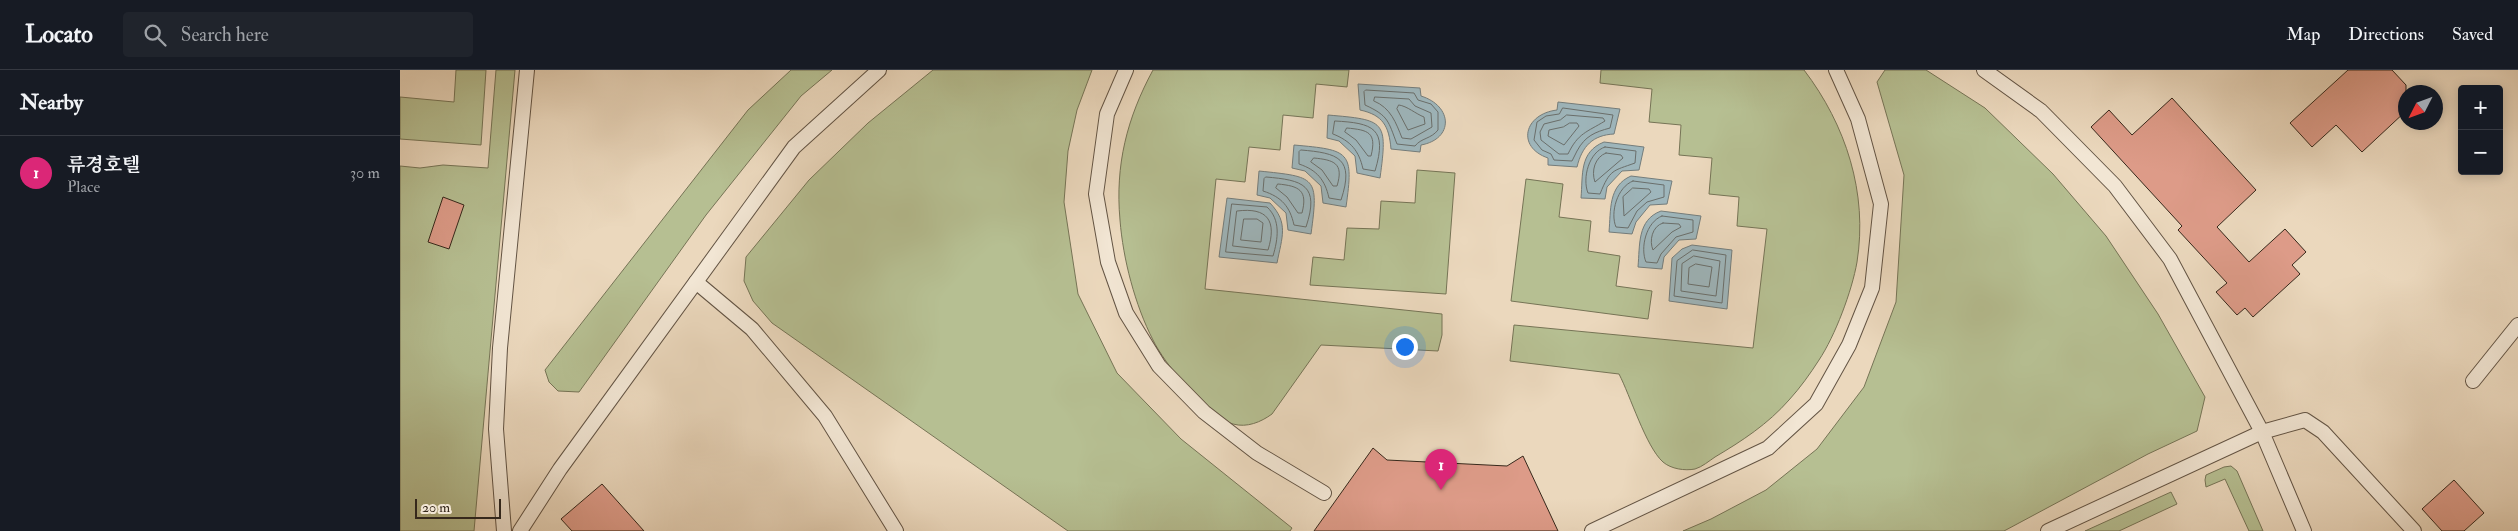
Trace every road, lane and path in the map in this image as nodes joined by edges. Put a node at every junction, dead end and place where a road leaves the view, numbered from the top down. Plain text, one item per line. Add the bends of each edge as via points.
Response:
1 (527, 70) edge
2 (879, 70) edge
3 (1126, 70) edge
4 (1836, 70) edge
5 (1984, 70) edge
6 (696, 282) junction
7 (2518, 325) edge
8 (2473, 381) dead end
9 (2262, 432) junction
10 (1324, 493) dead end
11 (504, 531) edge
12 (520, 531) edge
13 (896, 531) edge
14 (1592, 531) edge
15 (2048, 531) edge
16 (2304, 531) edge
17 (2414, 531) edge

1 - 11 lane via 500,348 496,429
2 - 6 lane via 794,147
3 - 10 lane via 1107,114 1096,194 1108,262 1126,313 1160,366 1204,412 1258,453
4 - 14 lane via 1858,119 1881,204 1872,288 1849,345 1816,404 1768,448
5 - 9 lane via 2041,111 2115,186 2170,259
6 - 12 lane via 560,469
6 - 13 lane via 752,329 825,416
7 - 8 lane
9 - 15 lane
9 - 16 lane
9 - 17 lane via 2305,420 2317,428

